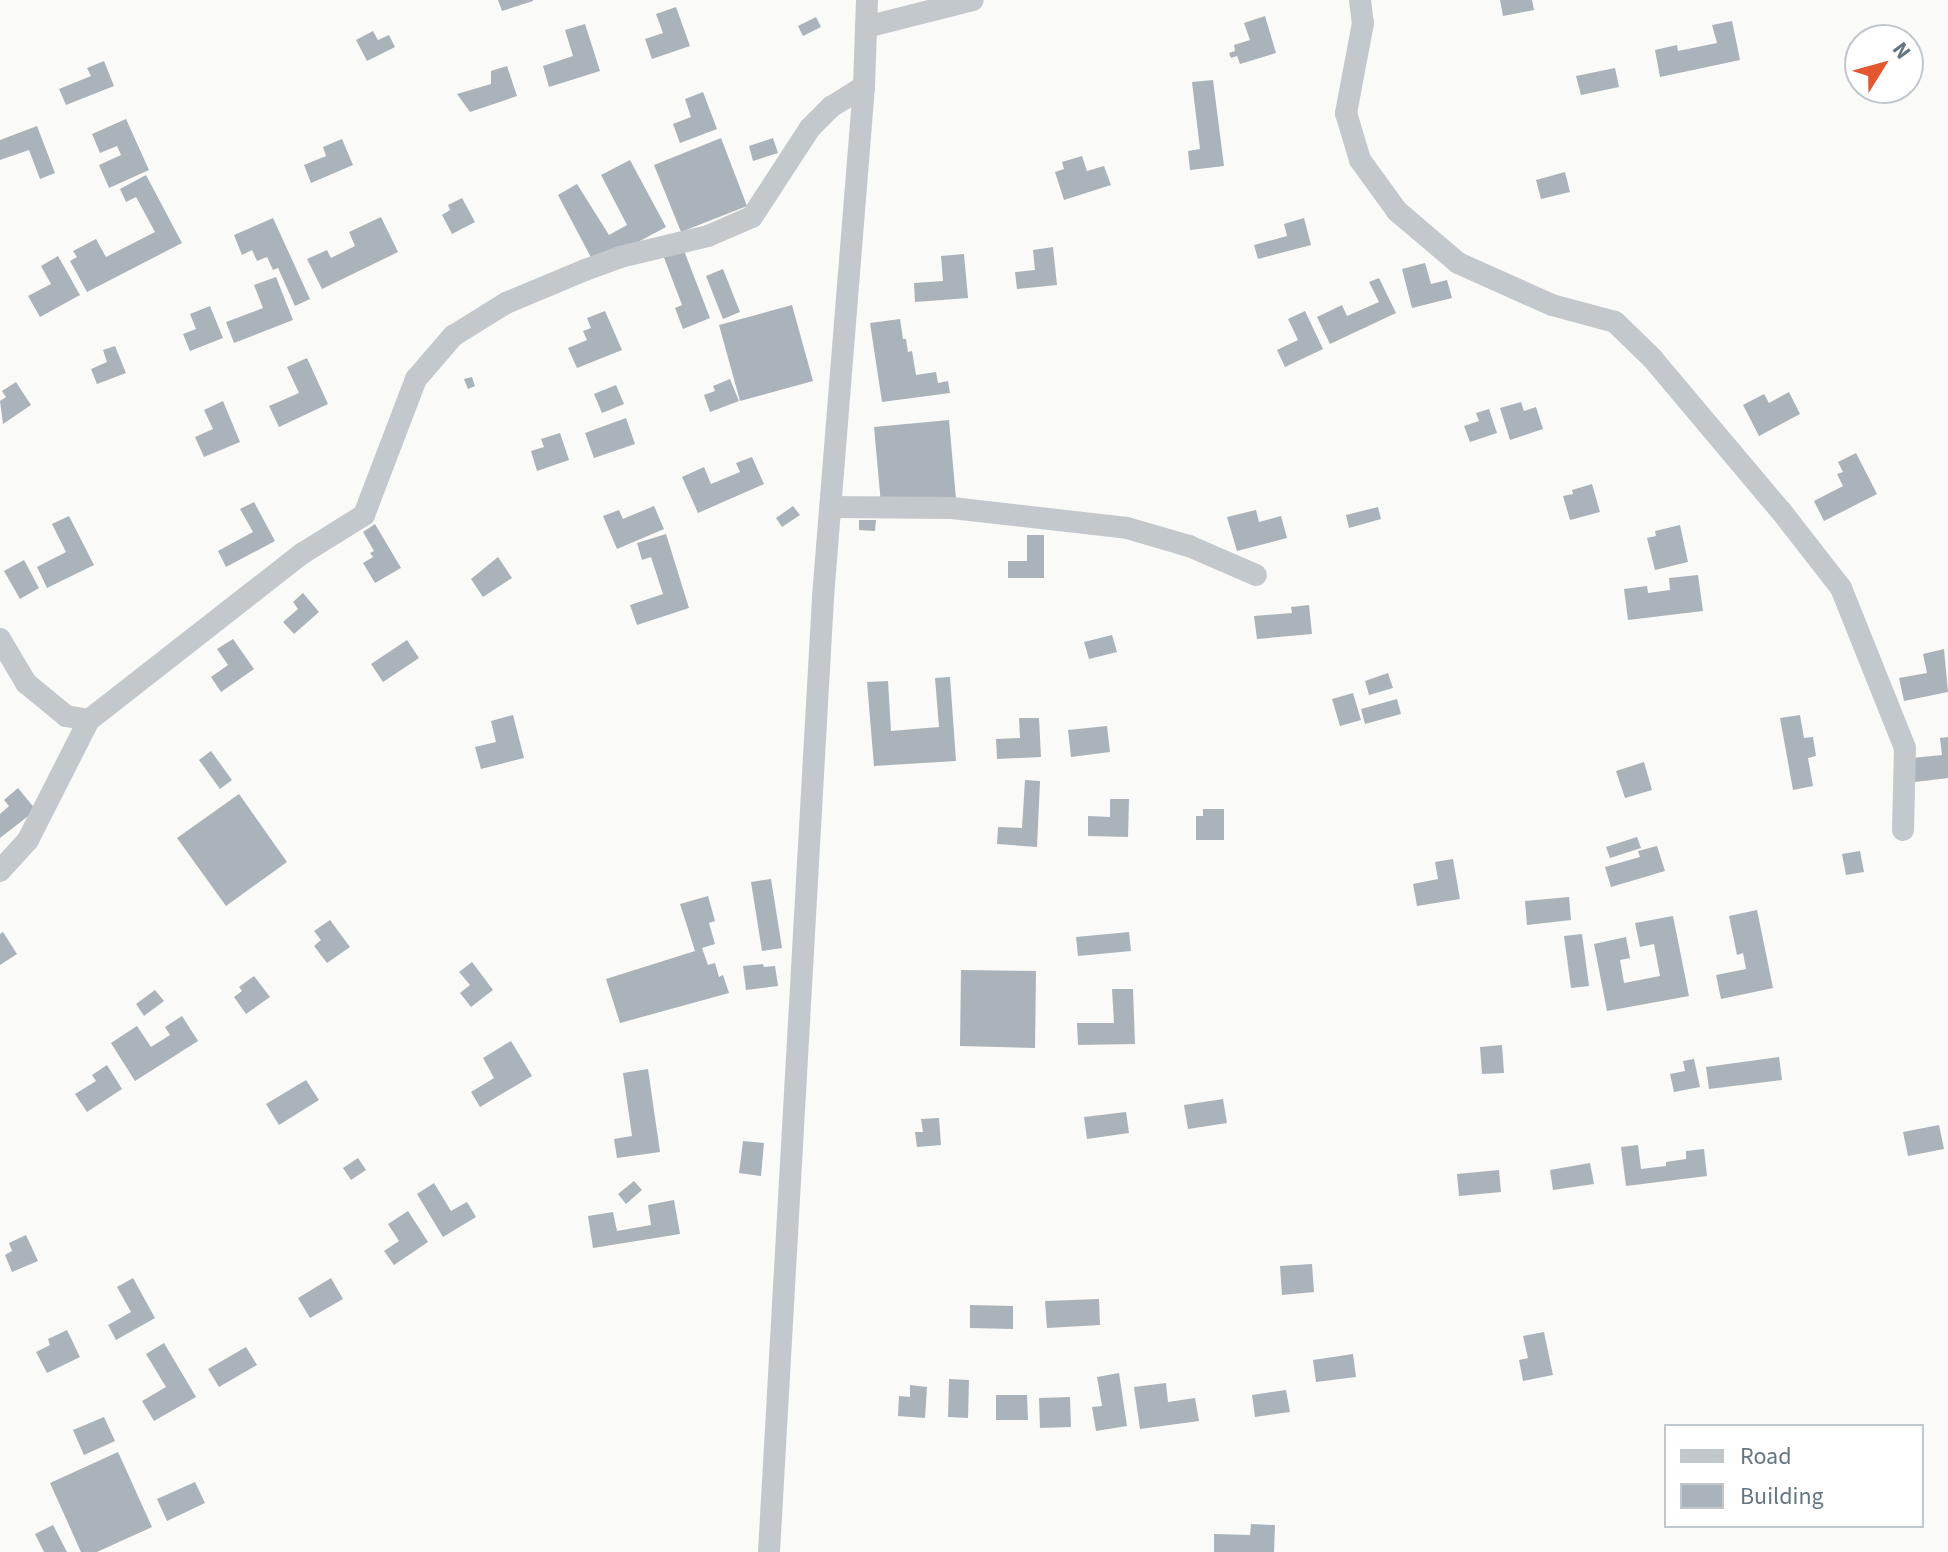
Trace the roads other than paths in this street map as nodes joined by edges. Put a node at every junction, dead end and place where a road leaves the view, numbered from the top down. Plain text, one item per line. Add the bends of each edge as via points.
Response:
1 (867, 0) edge
2 (973, 0) edge
3 (1360, 0) edge
4 (866, 27) junction
5 (864, 86) junction
6 (831, 507) junction
7 (1256, 575) dead end
8 (0, 639) edge
9 (89, 720) junction
10 (1903, 830) dead end
11 (0, 871) edge
12 (769, 1552) edge

1 - 4 street
2 - 4 street
3 - 10 street via 1363,23 1346,113 1360,160 1397,211 1458,263 1552,305 1615,322 1662,369 1781,511 1841,588 1905,748
4 - 5 street
5 - 6 street
5 - 9 street via 810,128 752,217 708,236 585,270 506,303 453,336 416,379 364,515 303,553
6 - 7 street via 952,508 1127,528 1189,546
6 - 12 street
8 - 9 street via 26,683 66,716
9 - 11 street via 28,840

